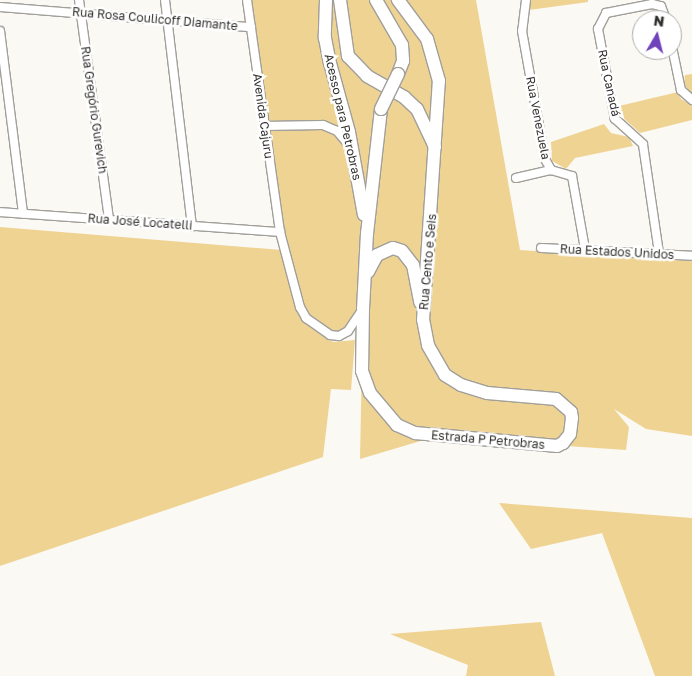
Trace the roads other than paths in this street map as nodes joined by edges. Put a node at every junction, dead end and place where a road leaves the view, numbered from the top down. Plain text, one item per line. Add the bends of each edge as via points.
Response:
1 (79, 0) edge
2 (164, 0) edge
3 (247, 0) edge
4 (326, 0) edge
5 (340, 0) edge
6 (376, 0) edge
7 (398, 0) edge
8 (526, 0) edge
9 (0, 7) edge
10 (662, 10) edge
11 (81, 13) junction
12 (167, 20) junction
13 (251, 27) junction
14 (0, 31) edge
15 (675, 60) edge
16 (692, 100) edge
17 (264, 126) junction
18 (436, 150) junction
19 (354, 163) junction
20 (551, 170) junction
21 (516, 178) dead end
22 (0, 212) edge
23 (22, 214) junction
24 (110, 220) junction
25 (192, 226) junction
26 (280, 232) junction
27 (367, 233) junction
28 (541, 248) dead end
29 (585, 249) junction
30 (659, 253) junction
31 (692, 256) edge
32 (367, 275) junction
33 (363, 309) junction
34 (423, 320) junction
35 (362, 370) joint
36 (557, 446) joint

1 - 11 street, Rua Gregório Gurevich
2 - 12 street
3 - 13 street, Avenida Cajuru
4 - 19 main road, Acesso para Petrobras via 327,46
5 - 18 main road via 348,56 367,76 404,97 417,109
6 - 27 main road, Acesso para Petrobras, bridge via 402,45 402,61 381,109
7 - 18 main road via 427,39 436,62 440,101
8 - 20 street, Rua Venezuela via 522,31 545,159
9 - 11 street, Rua Rosa Coulicoff Diamante
10 - 30 street, Rua Canadá via 661,6 652,4 606,13 598,29 615,119 643,144
11 - 12 street, Rua Rosa Coulicoff Diamante
11 - 24 street, Rua Gregório Gurevich
12 - 13 street, Rua Rosa Coulicoff Diamante
12 - 25 street
13 - 17 street, Avenida Cajuru
14 - 23 street
15 - 16 street via 681,90
17 - 19 street via 330,128 344,136
17 - 26 street, Avenida Cajuru
18 - 34 main road, Rua Cento e Seis
19 - 27 main road, Acesso para Petrobras
20 - 21 street
20 - 29 street, Rua Venezuela via 572,176
22 - 23 street, Rua José Locatelli
23 - 24 street, Rua José Locatelli
24 - 25 street, Rua José Locatelli
25 - 26 street, Rua José Locatelli
26 - 33 street, Avenida Cajuru via 306,318 330,335 339,336 348,331
27 - 32 main road, Acesso para Petrobras
28 - 29 street, Rua Estados Unidos
29 - 30 street, Rua Estados Unidos
30 - 31 street, Rua Estados Unidos
32 - 33 main road, Acesso para Petrobras
32 - 34 main road via 377,255 393,248 402,251 413,264
33 - 35 main road, Acesso para Petrobras
34 - 36 main road, Rua Cento e Seis via 428,346 436,364 461,385 487,392 556,399 571,412 566,440
35 - 36 main road, Estrada P Petrobras via 380,409 397,425 415,433

